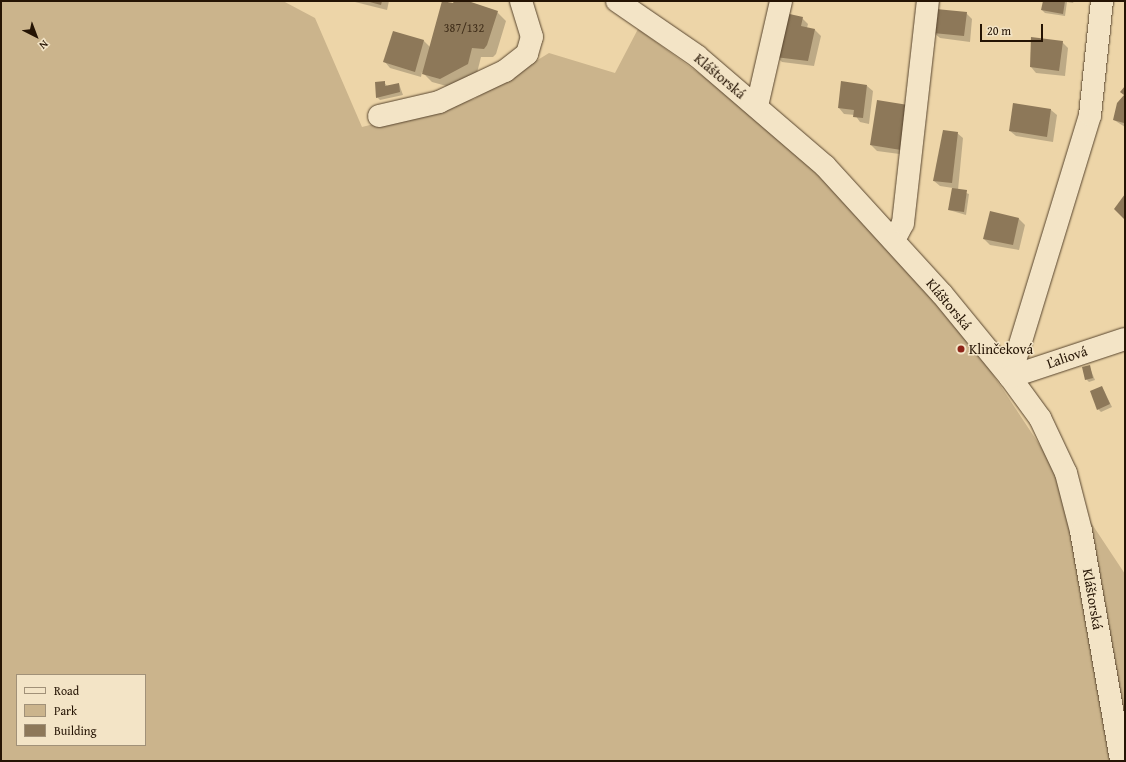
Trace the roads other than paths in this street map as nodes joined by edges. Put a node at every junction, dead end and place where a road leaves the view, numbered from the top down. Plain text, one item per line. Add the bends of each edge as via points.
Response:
1 (521, 1) edge
2 (617, 1) edge
3 (781, 1) edge
4 (928, 1) edge
5 (1102, 1) edge
6 (757, 106) junction
7 (379, 116) dead end
8 (894, 240) junction
9 (1125, 339) edge
10 (1010, 377) junction
11 (1122, 758) edge

1 - 7 street via 532,37 527,54 505,71 439,102
2 - 6 street, Kláštorská via 697,56
3 - 6 street
4 - 8 street via 903,222
5 - 10 street via 1090,115
6 - 8 street, Kláštorská via 825,166
8 - 10 street, Kláštorská
9 - 10 street, Ľaliová
10 - 11 street, Kláštorská via 1040,418 1066,474 1081,531

